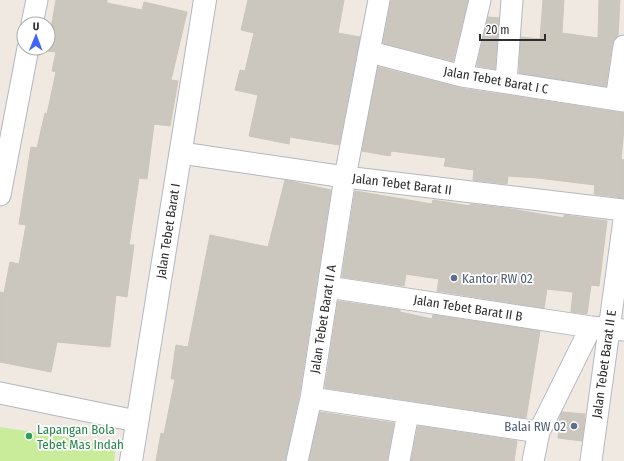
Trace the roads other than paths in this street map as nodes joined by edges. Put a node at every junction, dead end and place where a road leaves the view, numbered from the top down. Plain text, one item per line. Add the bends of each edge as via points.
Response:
1 (37, 0) edge
2 (205, 0) edge
3 (379, 0) edge
4 (480, 0) edge
5 (512, 0) edge
6 (34, 16) edge
7 (624, 46) edge
8 (370, 52) junction
9 (26, 56) edge
10 (462, 76) junction
11 (506, 82) junction
12 (620, 101) edge
13 (181, 152) junction
14 (345, 177) junction
15 (0, 195) edge
16 (624, 210) edge
17 (624, 220) edge
18 (328, 287) junction
19 (608, 329) edge
20 (0, 393) edge
21 (311, 398) junction
22 (408, 413) junction
23 (136, 421) junction
24 (539, 432) junction
25 (131, 461) edge
26 (297, 461) edge
27 (399, 461) edge
28 (533, 461) edge
29 (590, 461) edge

1 - 6 street
2 - 13 street, Jalan Tebet Barat I
3 - 8 street, Jalan Tebet Barat II A
4 - 10 street
5 - 11 street
7 - 12 street
8 - 10 street, Jalan Tebet Barat I C
8 - 14 street, Jalan Tebet Barat II A
9 - 15 street
10 - 11 street, Jalan Tebet Barat I C
11 - 12 street, Jalan Tebet Barat I C
13 - 14 street, Jalan Tebet Barat II
13 - 23 street, Jalan Tebet Barat I
14 - 16 street, Jalan Tebet Barat II
14 - 18 street, Jalan Tebet Barat II A
17 - 19 street, Jalan Tebet Barat II E
18 - 19 street, Jalan Tebet Barat II B
18 - 21 street, Jalan Tebet Barat II A
19 - 24 street, Jalan Tebet Barat II E
19 - 29 street, Jalan Tebet Barat II E
20 - 23 street
21 - 22 street
21 - 26 street, Jalan Tebet Barat II A
22 - 24 street
22 - 27 street
23 - 25 street, Jalan Tebet Barat I
24 - 28 street, Jalan Tebet Barat II E

